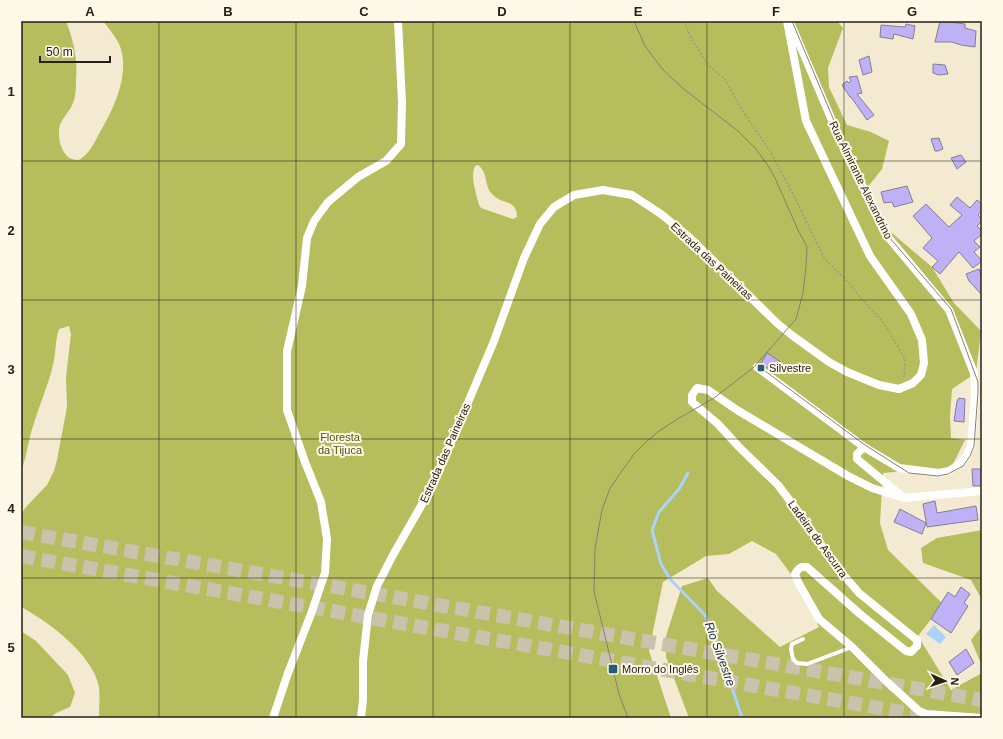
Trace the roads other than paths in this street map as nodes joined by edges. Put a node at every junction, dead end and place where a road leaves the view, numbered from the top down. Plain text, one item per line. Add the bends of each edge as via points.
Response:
1 (398, 21) edge
2 (787, 21) edge
3 (790, 21) edge
4 (757, 367) dead end
5 (864, 447) junction
6 (982, 491) edge
7 (904, 498) junction
8 (803, 639) dead end
9 (852, 647) junction
10 (273, 718) edge
11 (361, 718) edge
12 (982, 718) edge

1 - 10 street via 402,102 401,144 386,161 358,177 328,202 314,221 307,238 302,286 287,351 287,410 321,502 327,540 325,573
2 - 11 street, Estrada das Paineiras via 806,121 870,256 911,314 922,340 924,363 921,375 899,389 879,385 829,362 778,324 689,236 632,195 603,190 574,195 554,207 540,224 524,258 494,341 433,485 377,586 368,615
3 - 5 street, Rua Almirante Alexandrino via 845,151 888,237 949,310 975,378 971,446 962,463 949,471 939,473 899,468
4 - 5 street, Rua Almirante Alexandrino
5 - 7 street via 857,454 857,459
6 - 7 street
7 - 9 street, Ladeira do Ascurra via 872,488 848,476 736,410 708,390 697,388 692,395 692,402 718,424 778,484 835,565 859,593 918,643 911,652 906,651 807,567 802,566 795,574 819,619
8 - 9 lane via 792,644 793,659 797,663 807,664
9 - 12 street, Ladeira do Ascurra via 886,681 926,714

